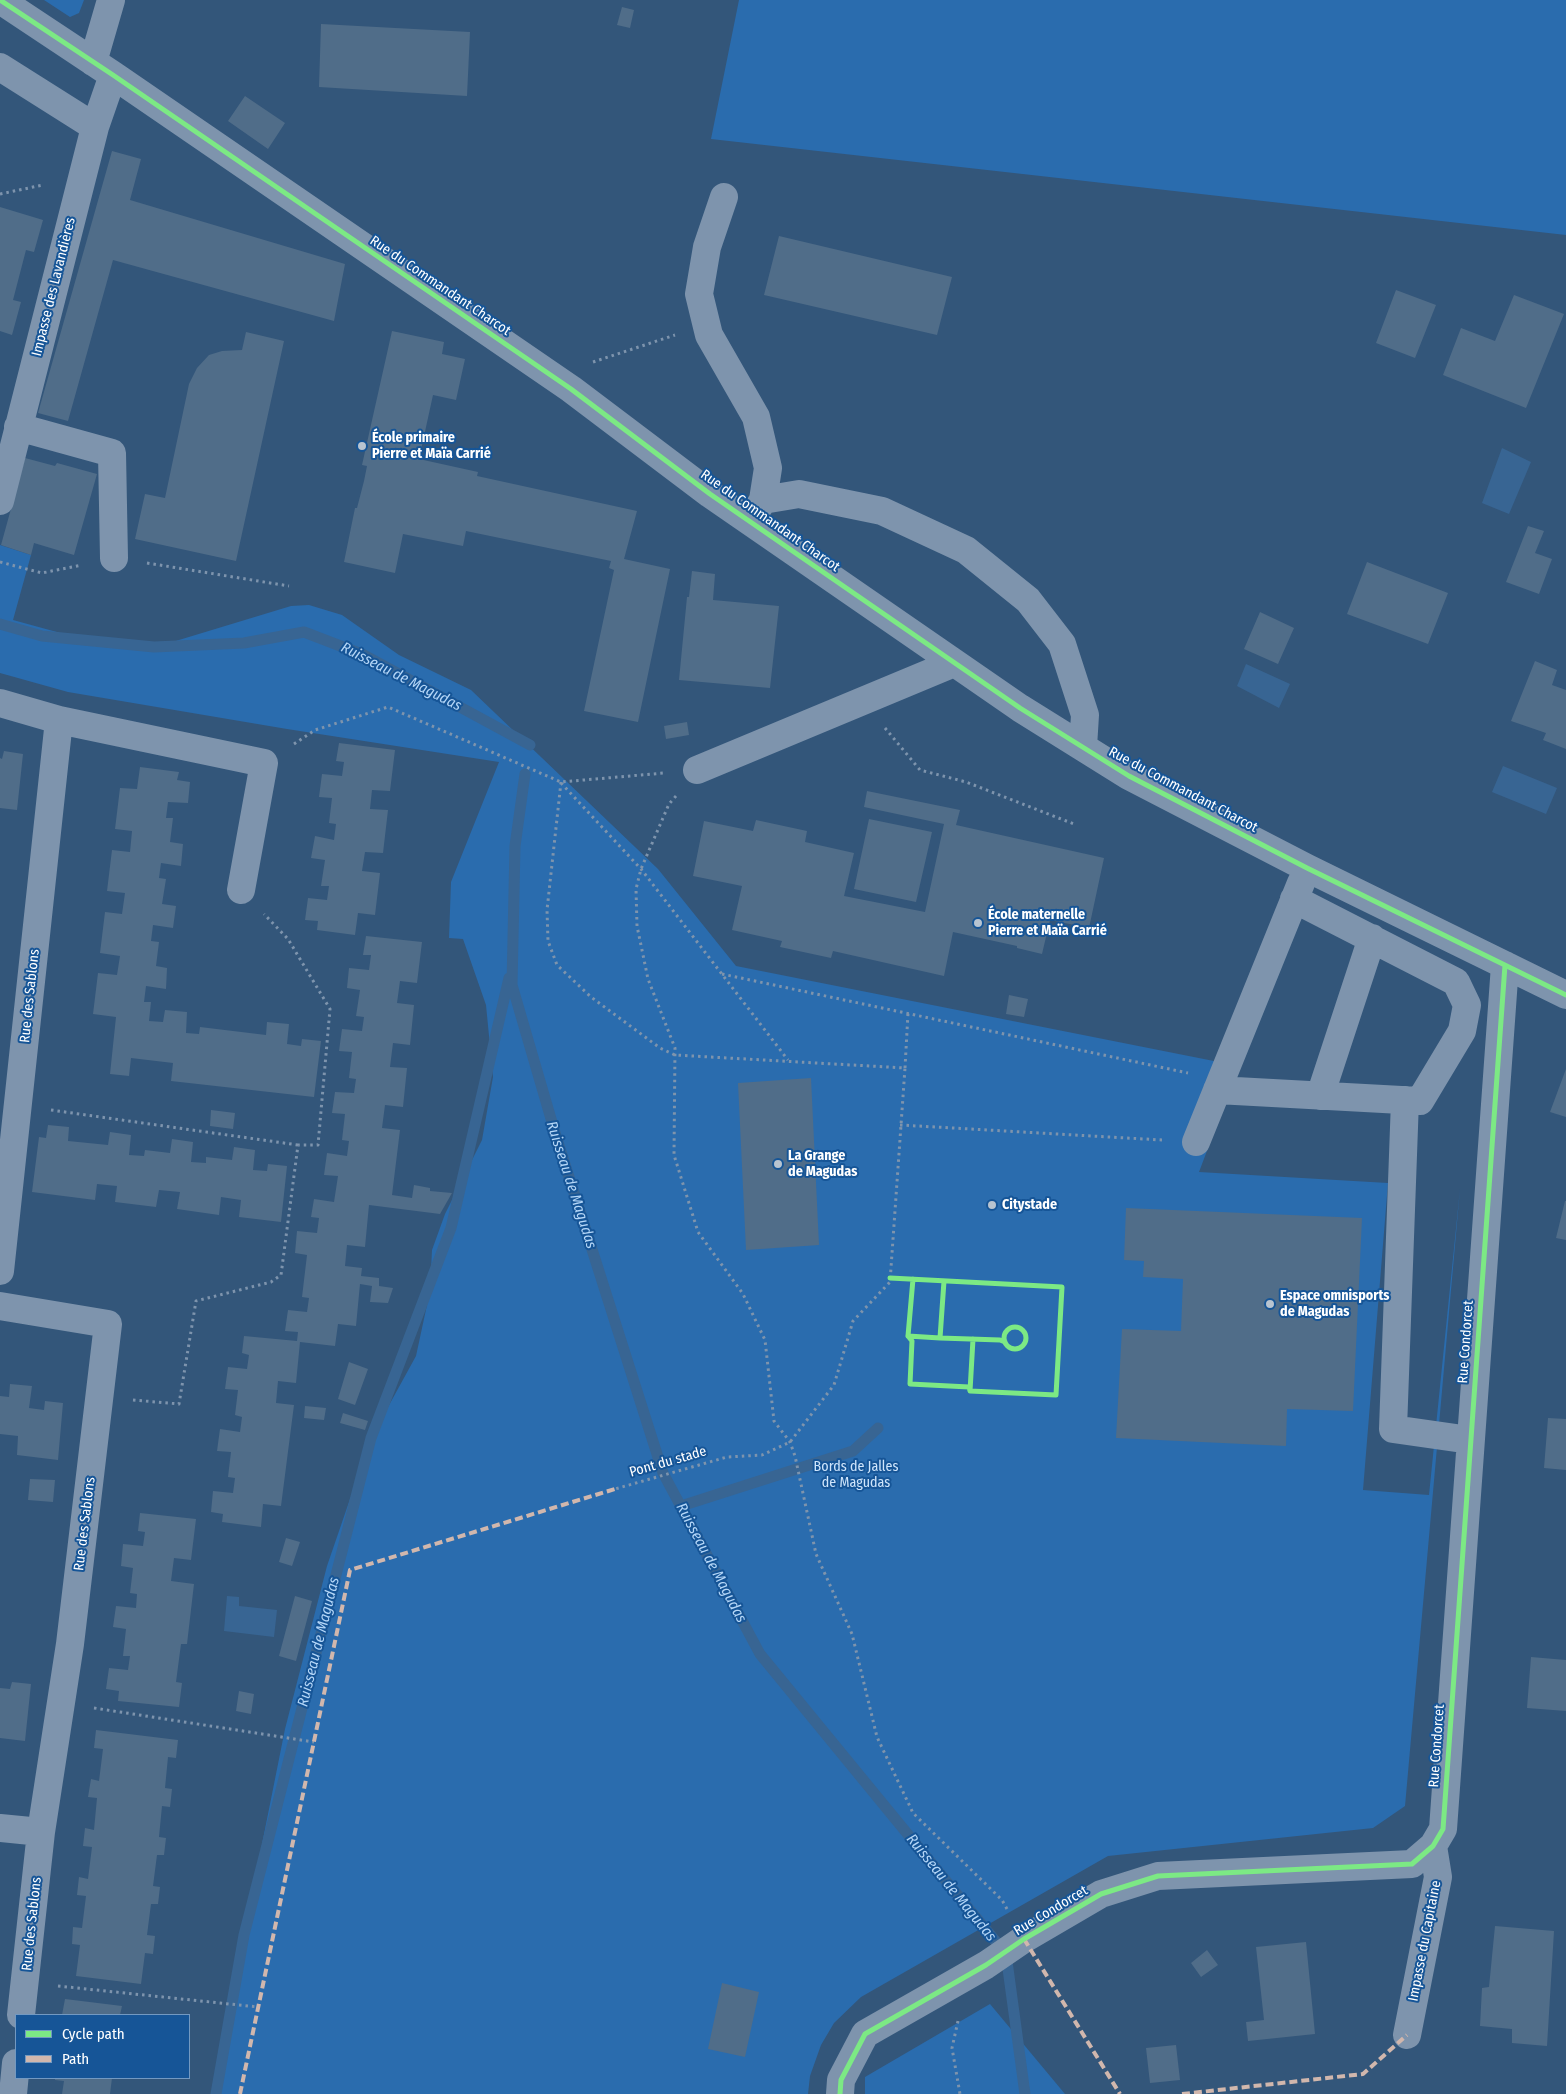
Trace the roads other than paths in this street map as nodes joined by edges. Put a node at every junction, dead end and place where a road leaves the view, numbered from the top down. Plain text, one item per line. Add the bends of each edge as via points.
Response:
1 (0, 0) edge
2 (112, 0) edge
3 (0, 67) edge
4 (103, 68) junction
5 (94, 127) junction
6 (724, 196) dead end
7 (18, 427) junction
8 (0, 501) edge
9 (756, 511) junction
10 (114, 558) dead end
11 (954, 663) junction
12 (0, 703) edge
13 (59, 720) junction
14 (1083, 747) junction
15 (696, 770) road end
16 (1307, 868) junction
17 (241, 890) road end
18 (1294, 899) junction
19 (1372, 938) junction
20 (1505, 965) junction
21 (1566, 995) edge
22 (1467, 1005) junction
23 (1501, 1022) junction
24 (1219, 1085) junction
25 (1320, 1096) junction
26 (1405, 1100) junction
27 (1196, 1142) road end
28 (0, 1271) edge
29 (0, 1306) edge
30 (1470, 1440) junction
31 (0, 1828) edge
32 (41, 1832) junction
33 (1433, 1846) junction
34 (21, 2014) edge
35 (1407, 2035) dead end
36 (15, 2073) edge
37 (13, 2094) edge
38 (840, 2094) edge

1 - 4 street, Rue du Commandant Charcot
2 - 4 street, Impasse des Lavandières
3 - 5 street
4 - 5 street, Impasse des Lavandières
4 - 9 street, Rue du Commandant Charcot via 571,389
5 - 7 street, Impasse des Lavandières
6 - 9 street via 707,247 699,294 709,335 756,417 768,468
7 - 8 street, Impasse des Lavandières
7 - 10 street via 112,453
9 - 11 street, Rue du Commandant Charcot
9 - 14 street via 799,494 882,511 966,550 1028,600 1062,644 1085,715
11 - 14 street, Rue du Commandant Charcot
11 - 15 street
12 - 13 street
13 - 17 street via 264,763
13 - 28 street, Rue des Sablons
14 - 16 street, Rue du Commandant Charcot via 1129,776
16 - 18 street
16 - 20 street, Rue du Commandant Charcot
18 - 19 street
18 - 24 street
19 - 22 street via 1456,982
19 - 25 street
20 - 21 street, Rue du Commandant Charcot
20 - 23 street, Rue Condorcet
22 - 23 street
22 - 26 street via 1462,1031 1420,1101
23 - 30 street, Rue Condorcet
24 - 25 street
24 - 27 street
25 - 26 street
26 - 30 street via 1393,1430
29 - 32 street, Rue des Sablons via 108,1324 70,1644
30 - 33 street, Rue Condorcet via 1443,1829
31 - 32 street
32 - 34 street, Rue des Sablons
33 - 35 street, Impasse du Capitaine via 1438,1877
33 - 38 street, Rue Condorcet via 1412,1864 1158,1876 1101,1894 865,2034 841,2080
36 - 37 street

